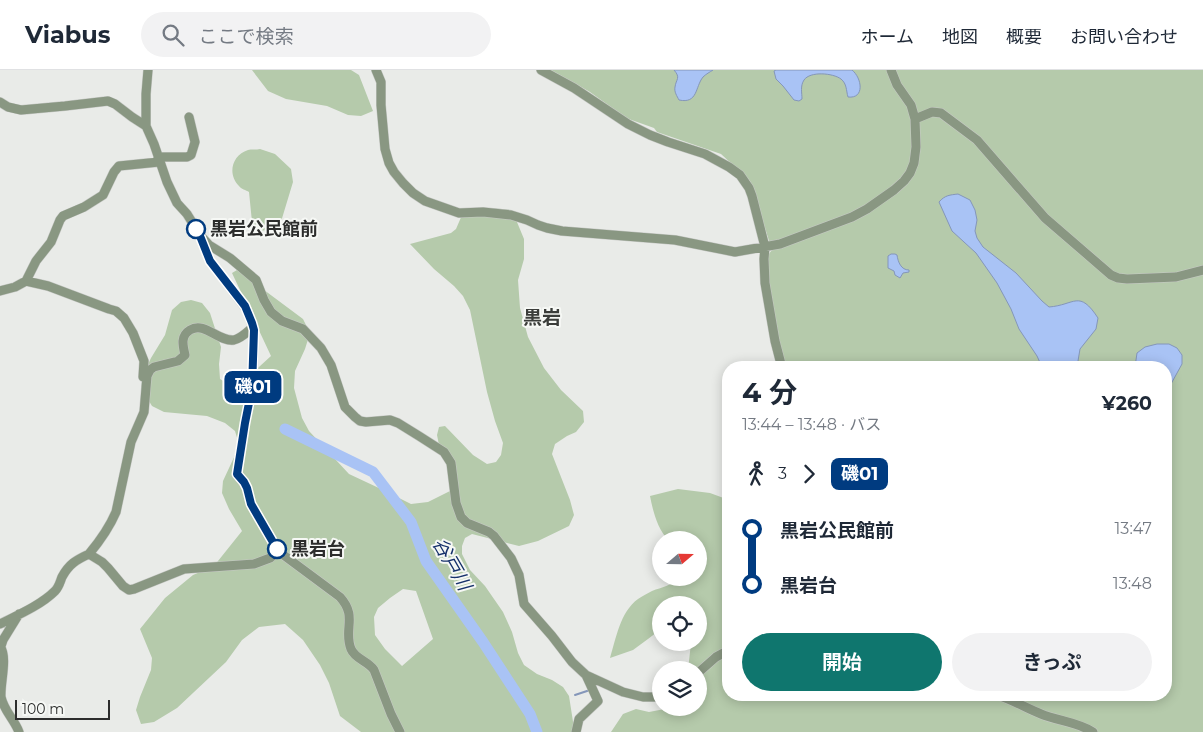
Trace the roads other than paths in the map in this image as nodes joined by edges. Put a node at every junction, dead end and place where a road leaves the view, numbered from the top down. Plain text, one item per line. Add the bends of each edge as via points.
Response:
1 (148, 70) edge
2 (376, 70) edge
3 (541, 70) edge
4 (891, 70) edge
5 (0, 102) edge
6 (189, 117) dead end
7 (915, 119) junction
8 (146, 126) junction
9 (158, 160) junction
10 (200, 236) junction
11 (765, 247) junction
12 (1203, 270) edge
13 (26, 281) junction
14 (0, 291) edge
15 (253, 327) junction
16 (780, 361) edge
17 (146, 394) junction
18 (278, 552) junction
19 (89, 554) junction
20 (19, 614) junction
21 (0, 624) edge
22 (0, 646) edge
23 (722, 653) edge
24 (707, 665) edge
25 (586, 678) junction
26 (652, 697) edge
27 (1014, 701) edge
28 (19, 732) edge
29 (400, 732) edge
30 (576, 732) edge
31 (1093, 732) edge

1 - 8 street
2 - 11 street via 381,82 385,149 389,163 402,183 425,201 459,213 511,215 562,231 675,240 736,252
3 - 11 street via 635,128 706,154 729,167 749,188
4 - 7 street via 911,105
5 - 8 street via 21,110 108,101
6 - 9 street via 195,142 191,155
7 - 11 street via 914,164 894,190 852,217
7 - 12 street via 932,112 941,113 977,140 1041,213 1111,275 1127,279 1176,277
8 - 9 street
9 - 10 street via 177,202
9 - 13 street via 119,166 103,195 63,216
10 - 15 street via 210,261 245,306
10 - 25 street via 256,280 271,312 282,321 303,329 321,348 345,407 354,417 366,422 390,420 398,423 444,452 451,463 461,517 494,536 519,575 524,604
11 - 16 street via 765,283
13 - 14 street
13 - 17 street via 116,311 124,318 134,333 144,361 143,393
15 - 17 street via 235,340 221,338 204,329 192,329 184,337 183,358 150,370
15 - 18 street via 252,388 237,474
17 - 19 street via 144,412 131,442 116,512
18 - 19 street via 254,564 184,569 129,590 102,562
18 - 29 street via 347,605 351,649 374,670
19 - 20 street via 71,563 56,590
20 - 21 street
20 - 22 street
22 - 28 street via 3,664 1,696
23 - 24 street
25 - 26 street via 623,692
25 - 30 street via 598,701 579,719
27 - 31 street

